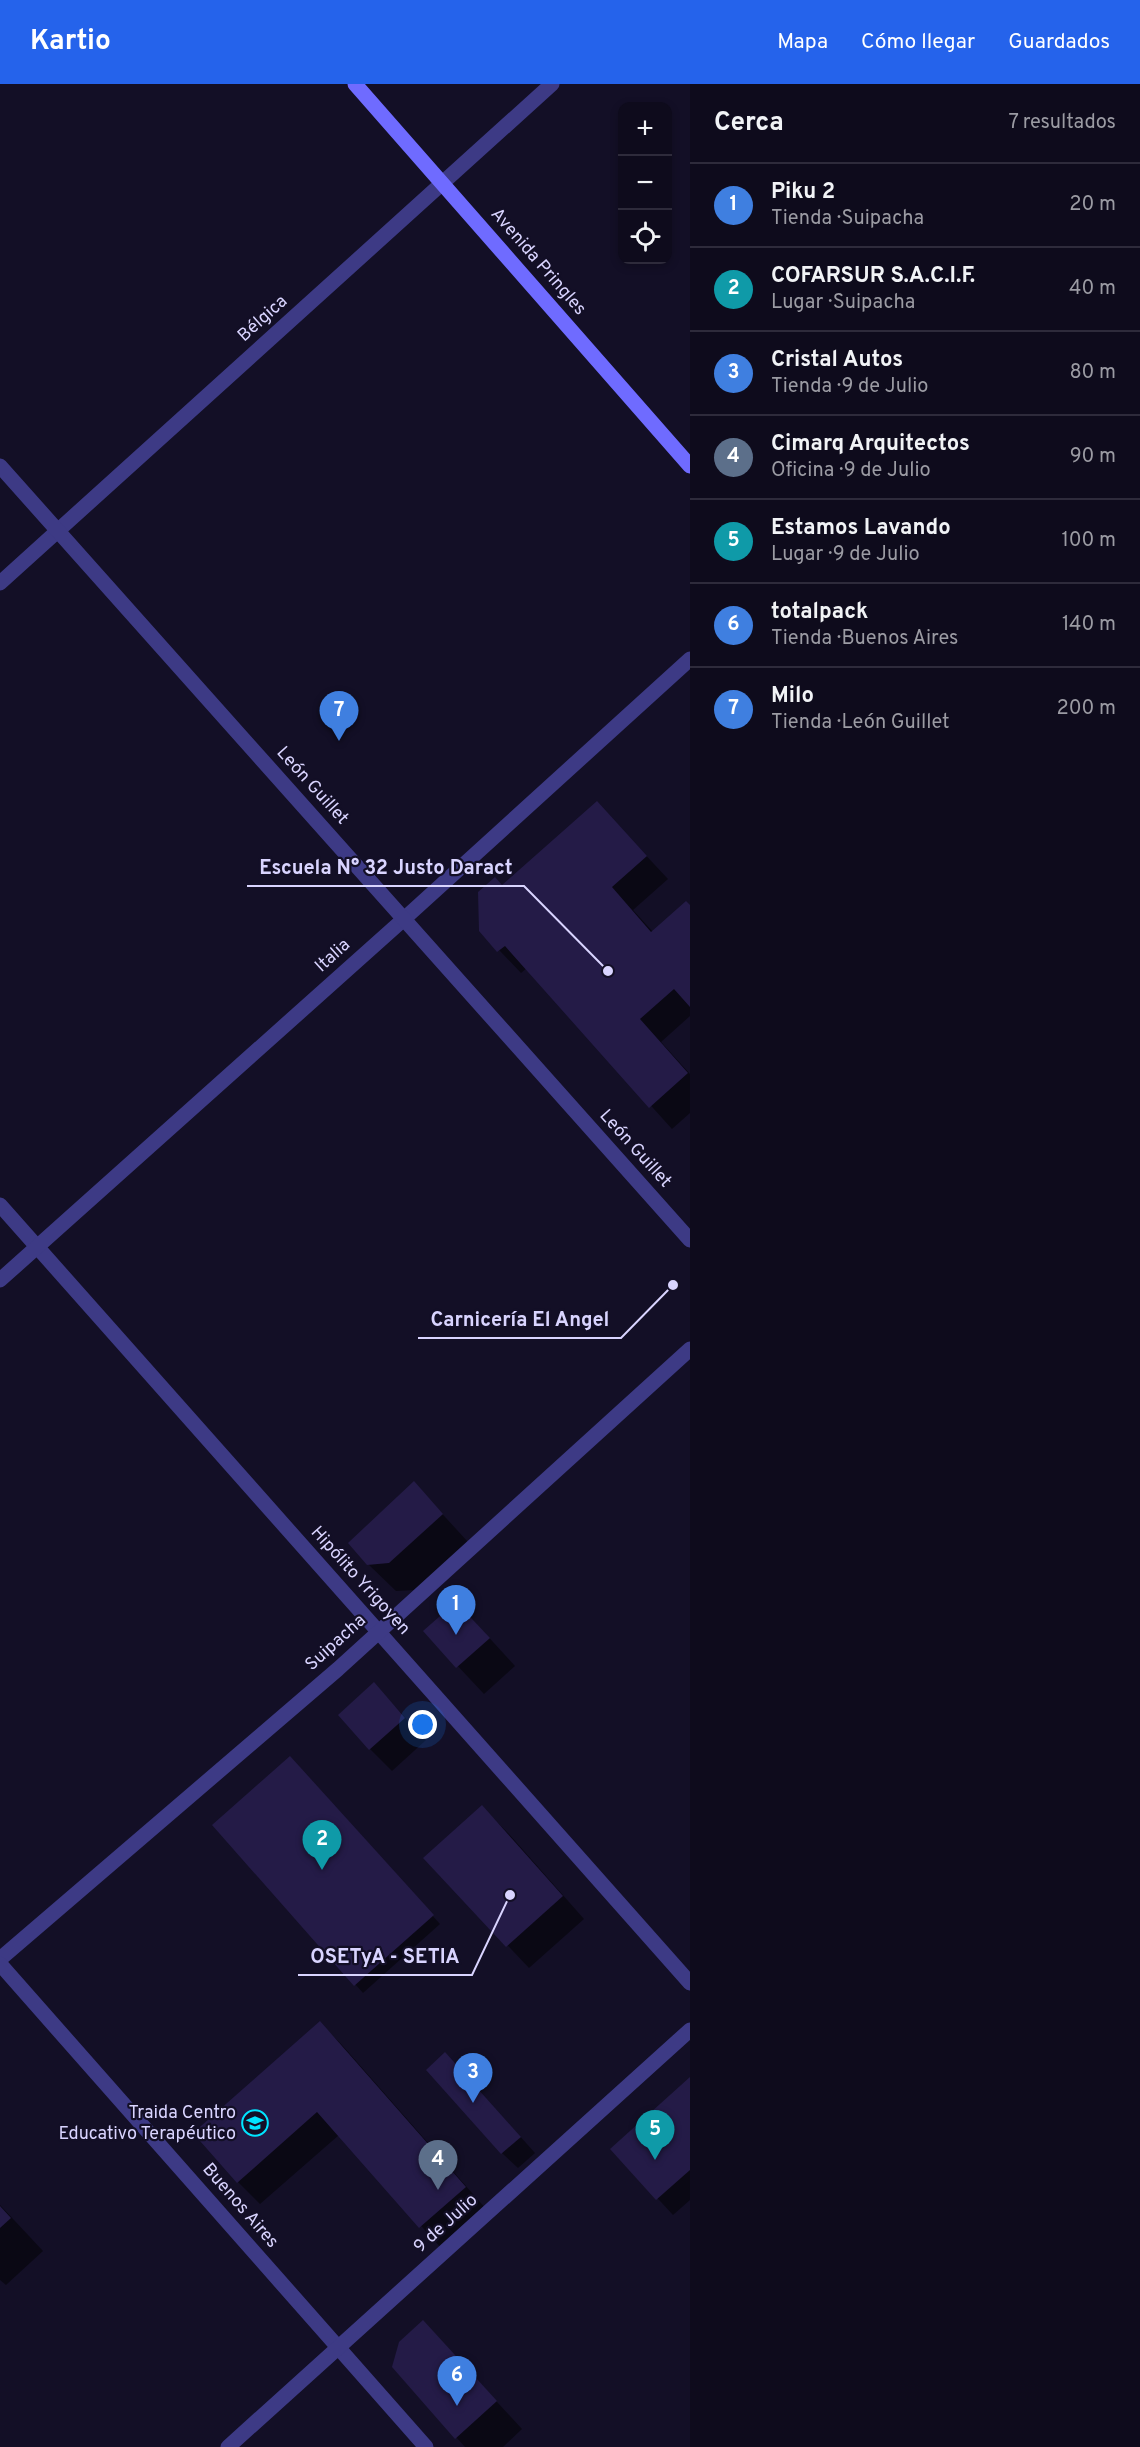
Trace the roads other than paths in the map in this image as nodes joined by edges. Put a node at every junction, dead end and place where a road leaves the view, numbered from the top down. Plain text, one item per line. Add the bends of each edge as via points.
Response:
1 (355, 84) edge
2 (552, 84) edge
3 (442, 182) junction
4 (0, 466) edge
5 (690, 466) edge
6 (57, 531) junction
7 (0, 583) edge
8 (690, 658) edge
9 (405, 918) junction
10 (0, 1205) edge
11 (690, 1240) edge
12 (37, 1246) junction
13 (0, 1280) edge
14 (690, 1349) edge
15 (379, 1632) junction
16 (0, 1959) edge
17 (0, 1964) edge
18 (690, 1983) edge
19 (690, 2030) edge
20 (338, 2348) junction
21 (228, 2447) edge
22 (426, 2447) edge

1 - 3 main road, Avenida Pringles
2 - 3 street, Bélgica
3 - 5 main road, Avenida Pringles
3 - 6 street, Bélgica
4 - 6 street, León Guillet
6 - 7 street, Bélgica
6 - 9 street, León Guillet
8 - 9 street, Italia
9 - 11 street, León Guillet
9 - 12 street, Italia
10 - 12 street, Hipólito Yrigoyen
12 - 13 street, Italia
12 - 15 street, Hipólito Yrigoyen
14 - 15 street, Suipacha
15 - 16 street, Suipacha
15 - 18 street, Hipólito Yrigoyen
17 - 20 street, Buenos Aires
19 - 20 street, 9 de Julio
20 - 21 street, 9 de Julio
20 - 22 street, Buenos Aires

